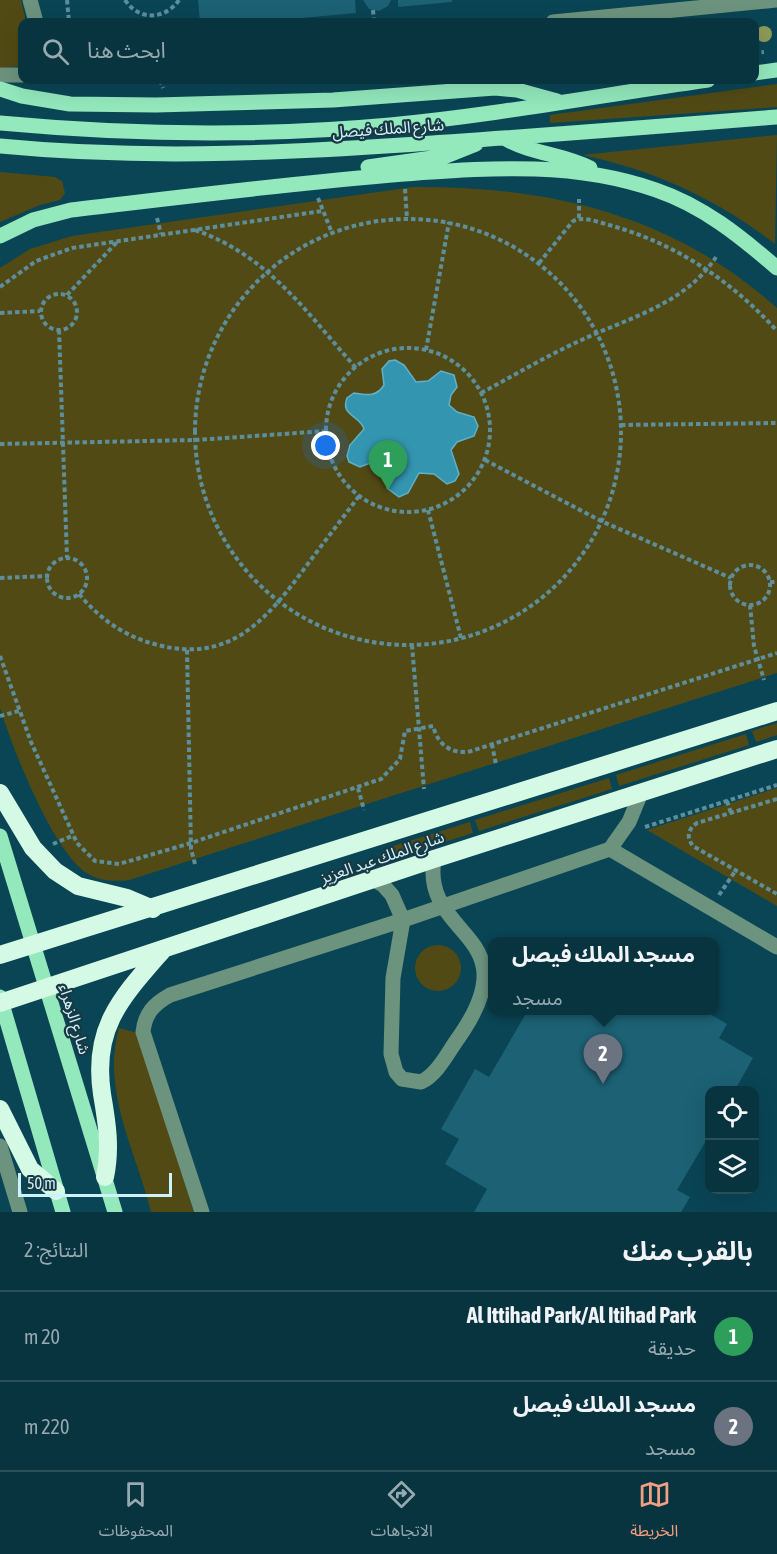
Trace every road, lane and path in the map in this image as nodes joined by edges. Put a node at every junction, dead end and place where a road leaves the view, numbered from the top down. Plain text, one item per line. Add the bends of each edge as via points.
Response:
1 (30, 0) edge
2 (67, 0) edge
3 (125, 0) edge
4 (179, 0) edge
5 (777, 0) edge
6 (373, 10) dead end
7 (155, 16) joint
8 (35, 18) edge
9 (69, 18) edge
10 (374, 18) edge
11 (594, 18) edge
12 (777, 70) edge
13 (759, 72) edge
14 (0, 75) edge
15 (18, 75) edge
16 (681, 84) edge
17 (0, 89) edge
18 (560, 102) junction
19 (777, 117) edge
20 (0, 123) edge
21 (506, 139) junction
22 (482, 140) junction
23 (0, 146) edge
24 (350, 177) junction
25 (604, 177) junction
26 (405, 185) dead end
27 (317, 195) dead end
28 (579, 200) dead end
29 (322, 211) junction
30 (157, 218) dead end
31 (579, 218) junction
32 (407, 219) junction
33 (449, 222) junction
34 (195, 230) junction
35 (332, 232) junction
36 (161, 234) junction
37 (0, 236) edge
38 (118, 240) junction
39 (716, 257) dead end
40 (539, 263) junction
41 (777, 268) edge
42 (708, 269) junction
43 (269, 271) junction
44 (0, 288) edge
45 (68, 296) junction
46 (40, 311) junction
47 (0, 313) edge
48 (59, 330) junction
49 (777, 331) edge
50 (598, 334) junction
51 (426, 350) junction
52 (356, 368) junction
53 (481, 393) junction
54 (777, 423) edge
55 (621, 425) junction
56 (327, 431) junction
57 (195, 440) junction
58 (62, 442) junction
59 (0, 444) edge
60 (484, 460) junction
61 (359, 496) junction
62 (428, 510) junction
63 (601, 521) junction
64 (67, 558) junction
65 (47, 576) junction
66 (0, 578) edge
67 (731, 578) junction
68 (770, 582) junction
69 (777, 582) edge
70 (78, 594) junction
71 (279, 603) junction
72 (750, 605) junction
73 (461, 638) junction
74 (412, 645) junction
75 (187, 650) junction
76 (777, 653) edge
77 (0, 656) edge
78 (758, 659) junction
79 (764, 680) dead end
80 (19, 711) junction
81 (777, 711) edge
82 (0, 716) edge
83 (418, 729) junction
84 (492, 744) junction
85 (777, 749) edge
86 (496, 765) dead end
87 (777, 785) edge
88 (358, 788) junction
89 (424, 789) dead end
90 (0, 793) edge
91 (641, 793) junction
92 (777, 799) edge
93 (728, 801) junction
94 (364, 810) dead end
95 (731, 813) junction
96 (74, 835) junction
97 (621, 835) junction
98 (0, 836) edge
99 (191, 843) junction
100 (53, 844) dead end
101 (610, 849) junction
102 (434, 859) junction
103 (195, 864) dead end
104 (736, 870) junction
105 (374, 880) junction
106 (777, 894) edge
107 (442, 907) junction
108 (711, 908) junction
109 (153, 909) junction
110 (404, 920) junction
111 (33, 945) junction
112 (777, 947) edge
113 (162, 951) junction
114 (0, 955) edge
115 (488, 976) edge
116 (47, 988) junction
117 (1, 1001) edge
118 (0, 1109) edge
119 (0, 1146) edge
120 (105, 1178) junction
121 (56, 1191) junction
122 (20, 1212) edge
123 (63, 1212) edge
124 (115, 1212) edge
125 (202, 1212) edge

1 - 8 street
2 - 9 path
3 - 7 path via 139,13
4 - 7 path via 168,11
5 - 11 street
6 - 10 path
12 - 13 main road
14 - 15 street
16 - 18 main road, شارع الملك فيصل
17 - 18 main road via 70,104 239,105 495,88 528,92
18 - 20 main road, شارع الملك فيصل via 391,125 278,132 142,133
19 - 21 main road, شارع الملك فيصل
21 - 22 main road, شارع الملك فيصل
21 - 25 main road via 532,152 584,164
22 - 23 main road, شارع الملك فيصل via 195,156
22 - 24 main road via 446,156 367,167
24 - 25 main road via 498,167
24 - 37 main road via 70,210 33,220
25 - 41 main road via 657,190 705,212
26 - 32 path
27 - 29 path
28 - 31 path
29 - 34 path
29 - 35 path
30 - 36 path
31 - 40 path via 568,224
31 - 42 path via 640,234
32 - 33 path
32 - 35 path via 369,222
33 - 40 path via 496,237
33 - 51 path
34 - 36 path
34 - 43 path via 234,246
35 - 43 path
36 - 38 path
38 - 44 path via 54,253 20,270
38 - 45 path
39 - 42 path
40 - 50 path via 572,295
42 - 49 path via 756,308
42 - 50 path via 694,283 646,313
43 - 52 path
43 - 57 path via 237,305 213,347 199,392
45 - 46 path via 50,296
45 - 48 path via 76,304 77,316 70,327
46 - 47 path
46 - 48 path via 45,324
48 - 58 path
50 - 53 path
50 - 55 path via 618,394
51 - 52 path via 411,348 382,353
51 - 53 path via 458,365
52 - 56 path via 334,396
53 - 60 path via 490,433
54 - 55 path
55 - 63 path via 619,458
56 - 57 path
56 - 61 path via 335,467
57 - 58 path
57 - 71 path via 202,487 219,531 245,570
58 - 59 path
58 - 64 path
60 - 62 path via 456,497
60 - 63 path
61 - 62 path via 399,512
61 - 71 path
62 - 73 path
63 - 67 path
63 - 73 path via 554,586 511,618
64 - 65 path via 56,562
64 - 70 path via 85,569 86,585
65 - 66 path
65 - 70 path via 50,588 60,597
67 - 68 path via 737,569 752,565 766,572
67 - 72 path via 734,596
68 - 69 path
68 - 72 path via 764,600
70 - 75 path via 92,610 126,634
71 - 74 path via 342,635
71 - 75 path via 245,633 217,645
72 - 78 path
73 - 74 path
74 - 83 path
75 - 99 path
76 - 78 path
77 - 80 path
78 - 79 path
78 - 84 path
80 - 82 path
80 - 96 path
81 - 109 highway, شارع الملك عبد العزيز
83 - 84 path via 433,726 439,741 459,753
83 - 88 path via 405,731 404,750 389,774
83 - 89 path
84 - 86 path
85 - 91 highway, شارع الملك عبد العزيز
87 - 93 path
88 - 94 path
88 - 99 path
90 - 109 highway via 33,848 55,871 78,886 128,898
91 - 97 street
91 - 102 highway, شارع الملك عبد العزيز
92 - 95 path
93 - 95 path
93 - 97 path
95 - 104 path via 697,824 688,836 693,846
96 - 99 path via 88,856 111,864
96 - 100 path
97 - 101 street
98 - 111 main road, شارع الزهراء
99 - 103 path
101 - 107 street
101 - 108 street
102 - 105 highway, شارع الملك عبد العزيز
102 - 107 street via 433,883
104 - 106 path
104 - 108 path
105 - 110 street via 392,895
105 - 113 highway, شارع الملك عبد العزيز
107 - 110 street
107 - 115 street via 477,948
108 - 112 street
109 - 111 highway, شارع الملك عبد العزيز
110 - 115 street via 393,978 392,1054 402,1079 421,1082 435,1071 477,1009
110 - 125 street via 187,989 151,1008 144,1019 143,1032
111 - 114 highway, شارع الملك عبد العزيز
111 - 116 main road, شارع الزهراء
113 - 116 highway, شارع الملك عبد العزيز
113 - 120 highway via 121,999 104,1035 101,1080 109,1137
116 - 117 highway, شارع الملك عبد العزيز
116 - 120 main road, شارع الزهراء
117 - 121 main road
118 - 121 highway via 30,1169
119 - 122 street
120 - 124 main road, شارع الزهراء
121 - 123 main road

